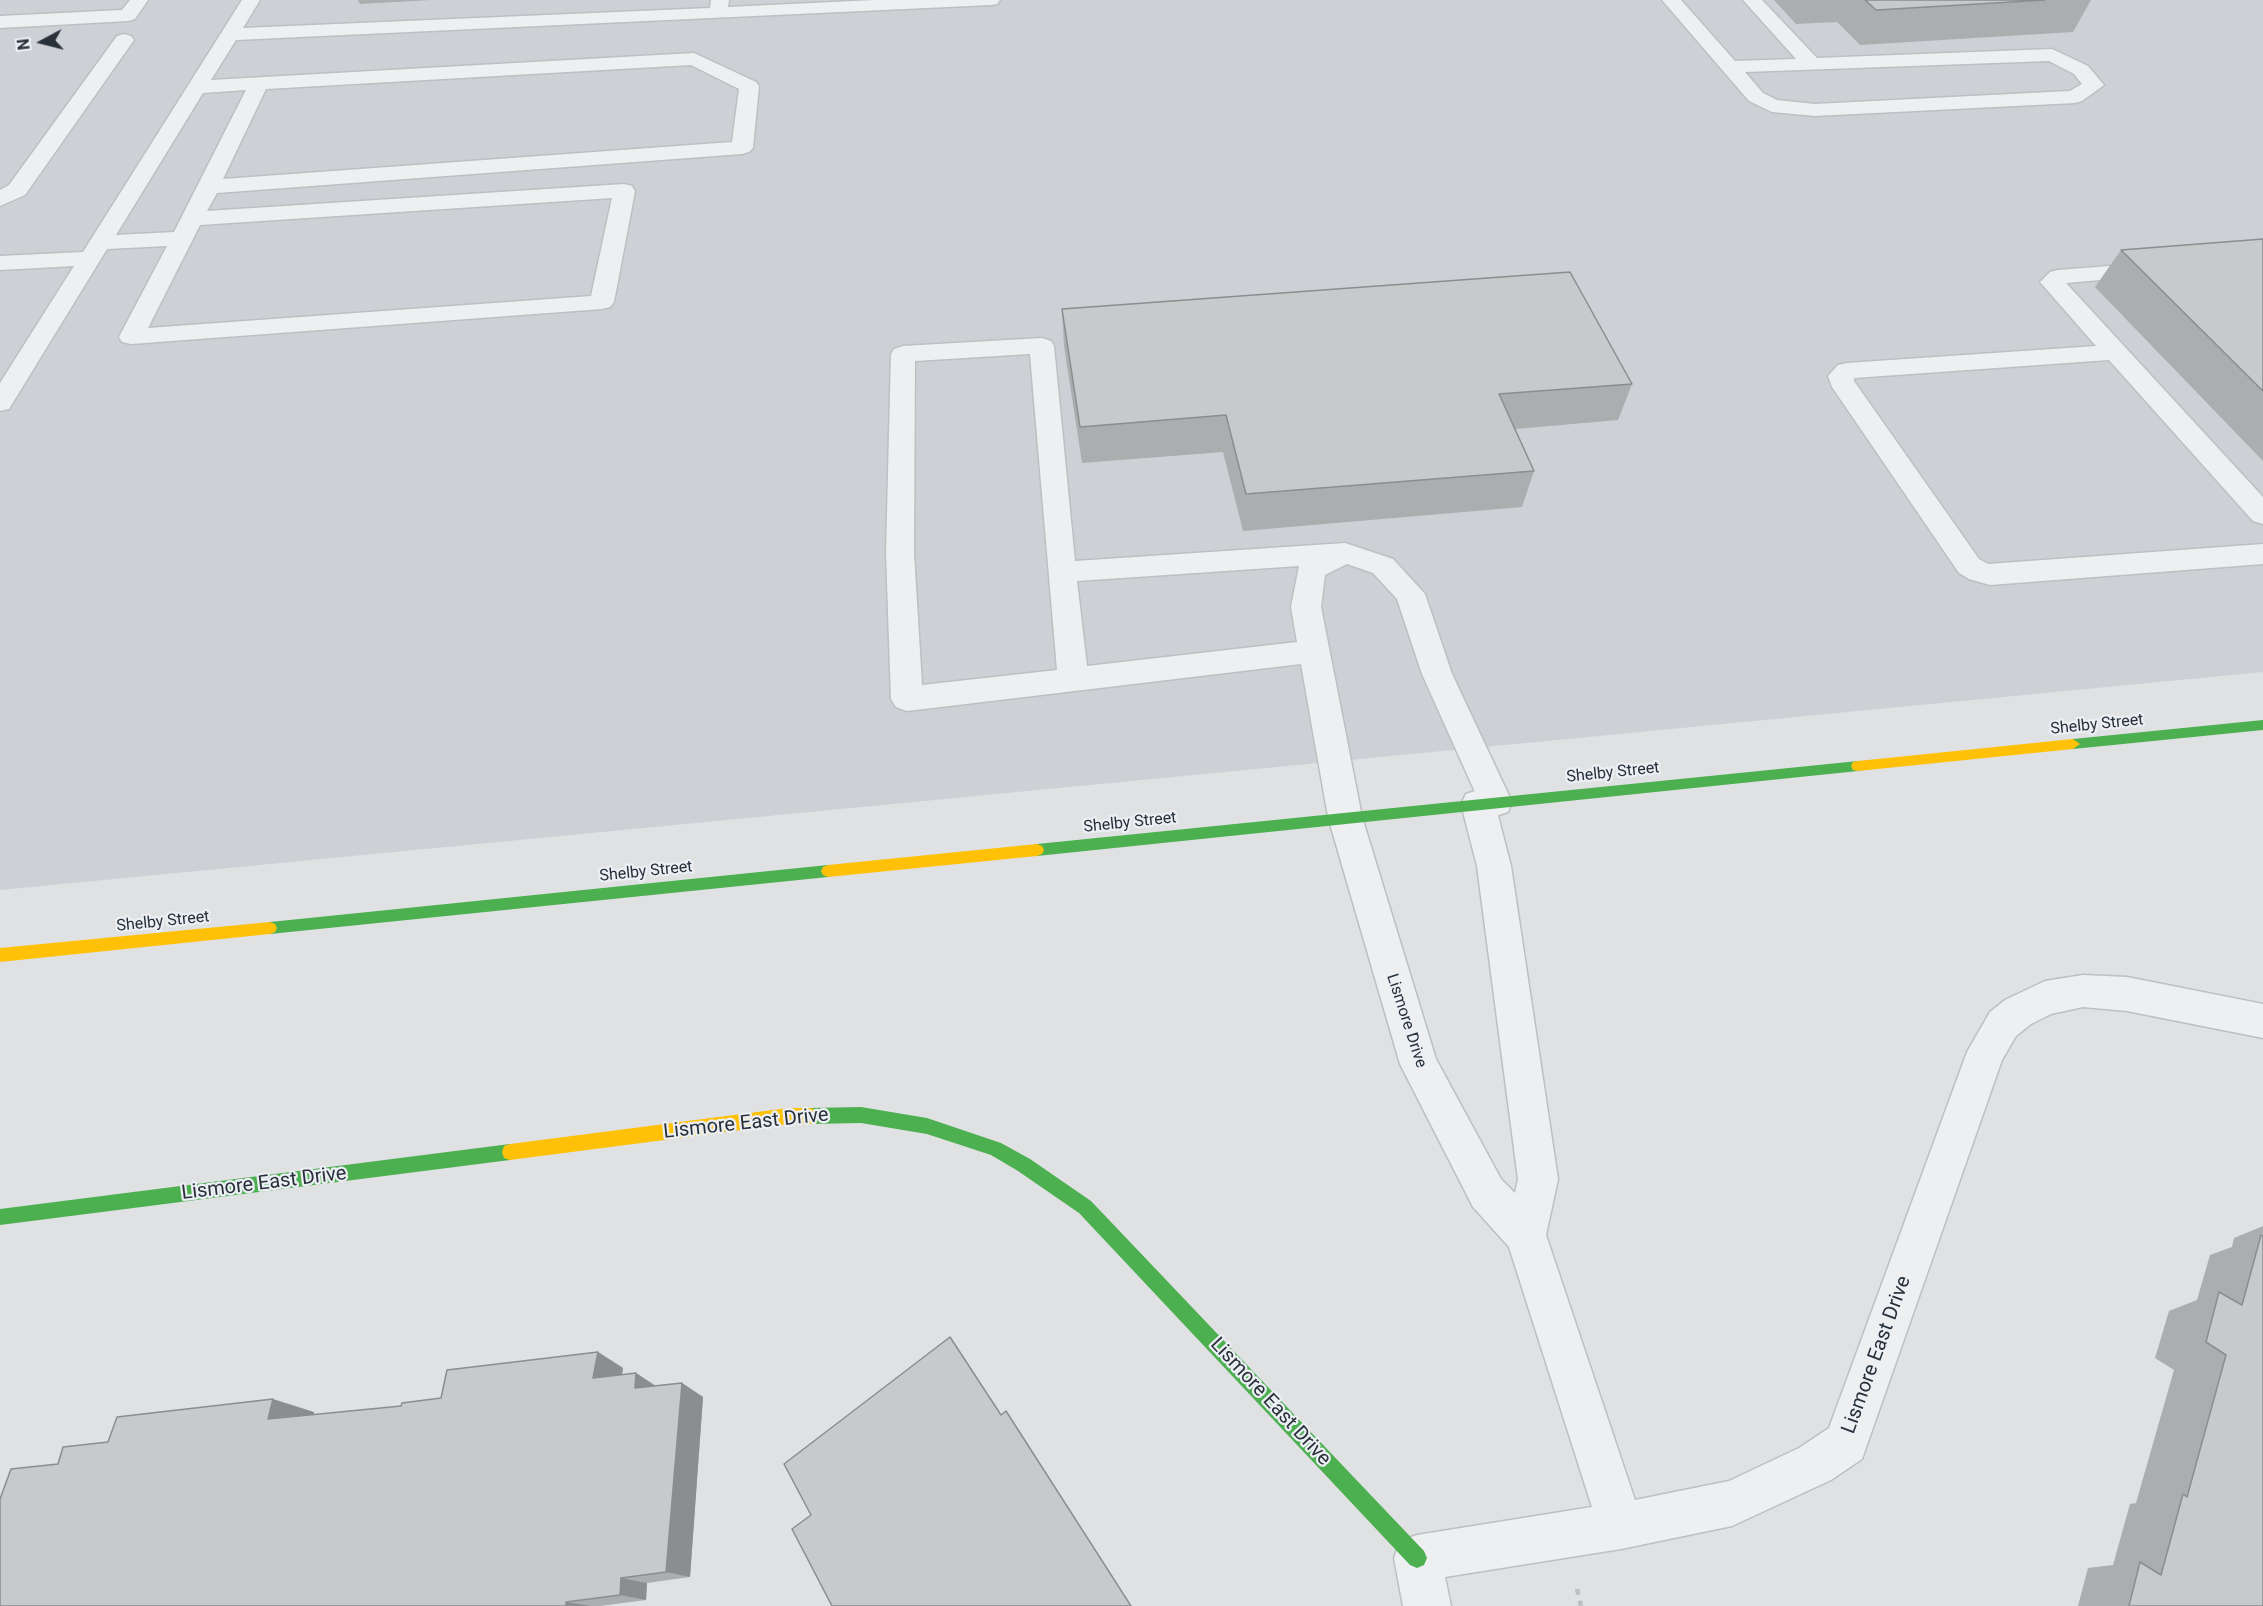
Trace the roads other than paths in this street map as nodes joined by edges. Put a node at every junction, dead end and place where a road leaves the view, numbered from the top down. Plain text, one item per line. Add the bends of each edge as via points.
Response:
1 (139, 0) edge
2 (251, 0) edge
3 (991, 0) edge
4 (1671, 0) edge
5 (1752, 0) edge
6 (719, 7) edge
7 (3, 25) edge
8 (232, 34) junction
9 (124, 40) dead end
10 (1812, 64) junction
11 (1730, 67) junction
12 (259, 84) junction
13 (198, 87) junction
14 (209, 187) junction
15 (0, 199) edge
16 (187, 228) junction
17 (95, 251) junction
18 (2, 263) edge
19 (2172, 268) edge
20 (2116, 352) junction
21 (0, 403) edge
22 (2263, 514) edge
23 (1344, 553) junction
24 (2263, 554) edge
25 (1062, 572) junction
26 (1314, 651) junction
27 (1073, 679) junction
28 (2263, 725) edge
29 (1487, 803) junction
30 (1345, 817) junction
31 (0, 955) edge
32 (2263, 1021) edge
33 (0, 1218) edge
34 (1526, 1235) junction
35 (1621, 1526) junction
36 (1417, 1558) junction
37 (1427, 1606) edge

1 - 7 street via 128,15
2 - 8 street
3 - 6 street
4 - 11 street
5 - 10 street
6 - 8 street
8 - 13 street
9 - 15 street via 17,190
10 - 11 street
10 - 11 street via 2052,55 2081,70 2094,85 2075,97 1815,110 1772,106 1756,97
12 - 13 street
12 - 14 street
12 - 14 street via 694,59 749,86 742,148
13 - 17 street
14 - 16 street
16 - 16 street via 131,337 603,302 624,191
16 - 17 street
17 - 18 street
17 - 21 street
19 - 20 street via 2058,277 2052,282
20 - 22 street
20 - 24 street via 1847,371 1841,381 1969,566 1979,573
23 - 25 street
23 - 26 street, Lismore Drive via 1311,570 1306,608
23 - 29 street via 1383,566 1410,594
25 - 27 street
25 - 27 street via 1042,346 903,354 900,553 907,699
26 - 27 street
26 - 30 street, Lismore Drive
28 - 29 street, Shelby Street
29 - 30 street, Shelby Street
29 - 34 street via 1538,1179
30 - 31 street, Shelby Street
30 - 34 street, Lismore Drive via 1419,1064 1487,1193
32 - 35 street, Lismore East Drive via 2138,996 2083,991 2045,998 2018,1012 2003,1024 1986,1052 1846,1443 1815,1464 1732,1503
33 - 36 street, Lismore East Drive via 788,1116 861,1115 927,1126 995,1149 1085,1207
34 - 35 street, Lismore Drive
35 - 36 street, Lismore East Drive
36 - 37 street

